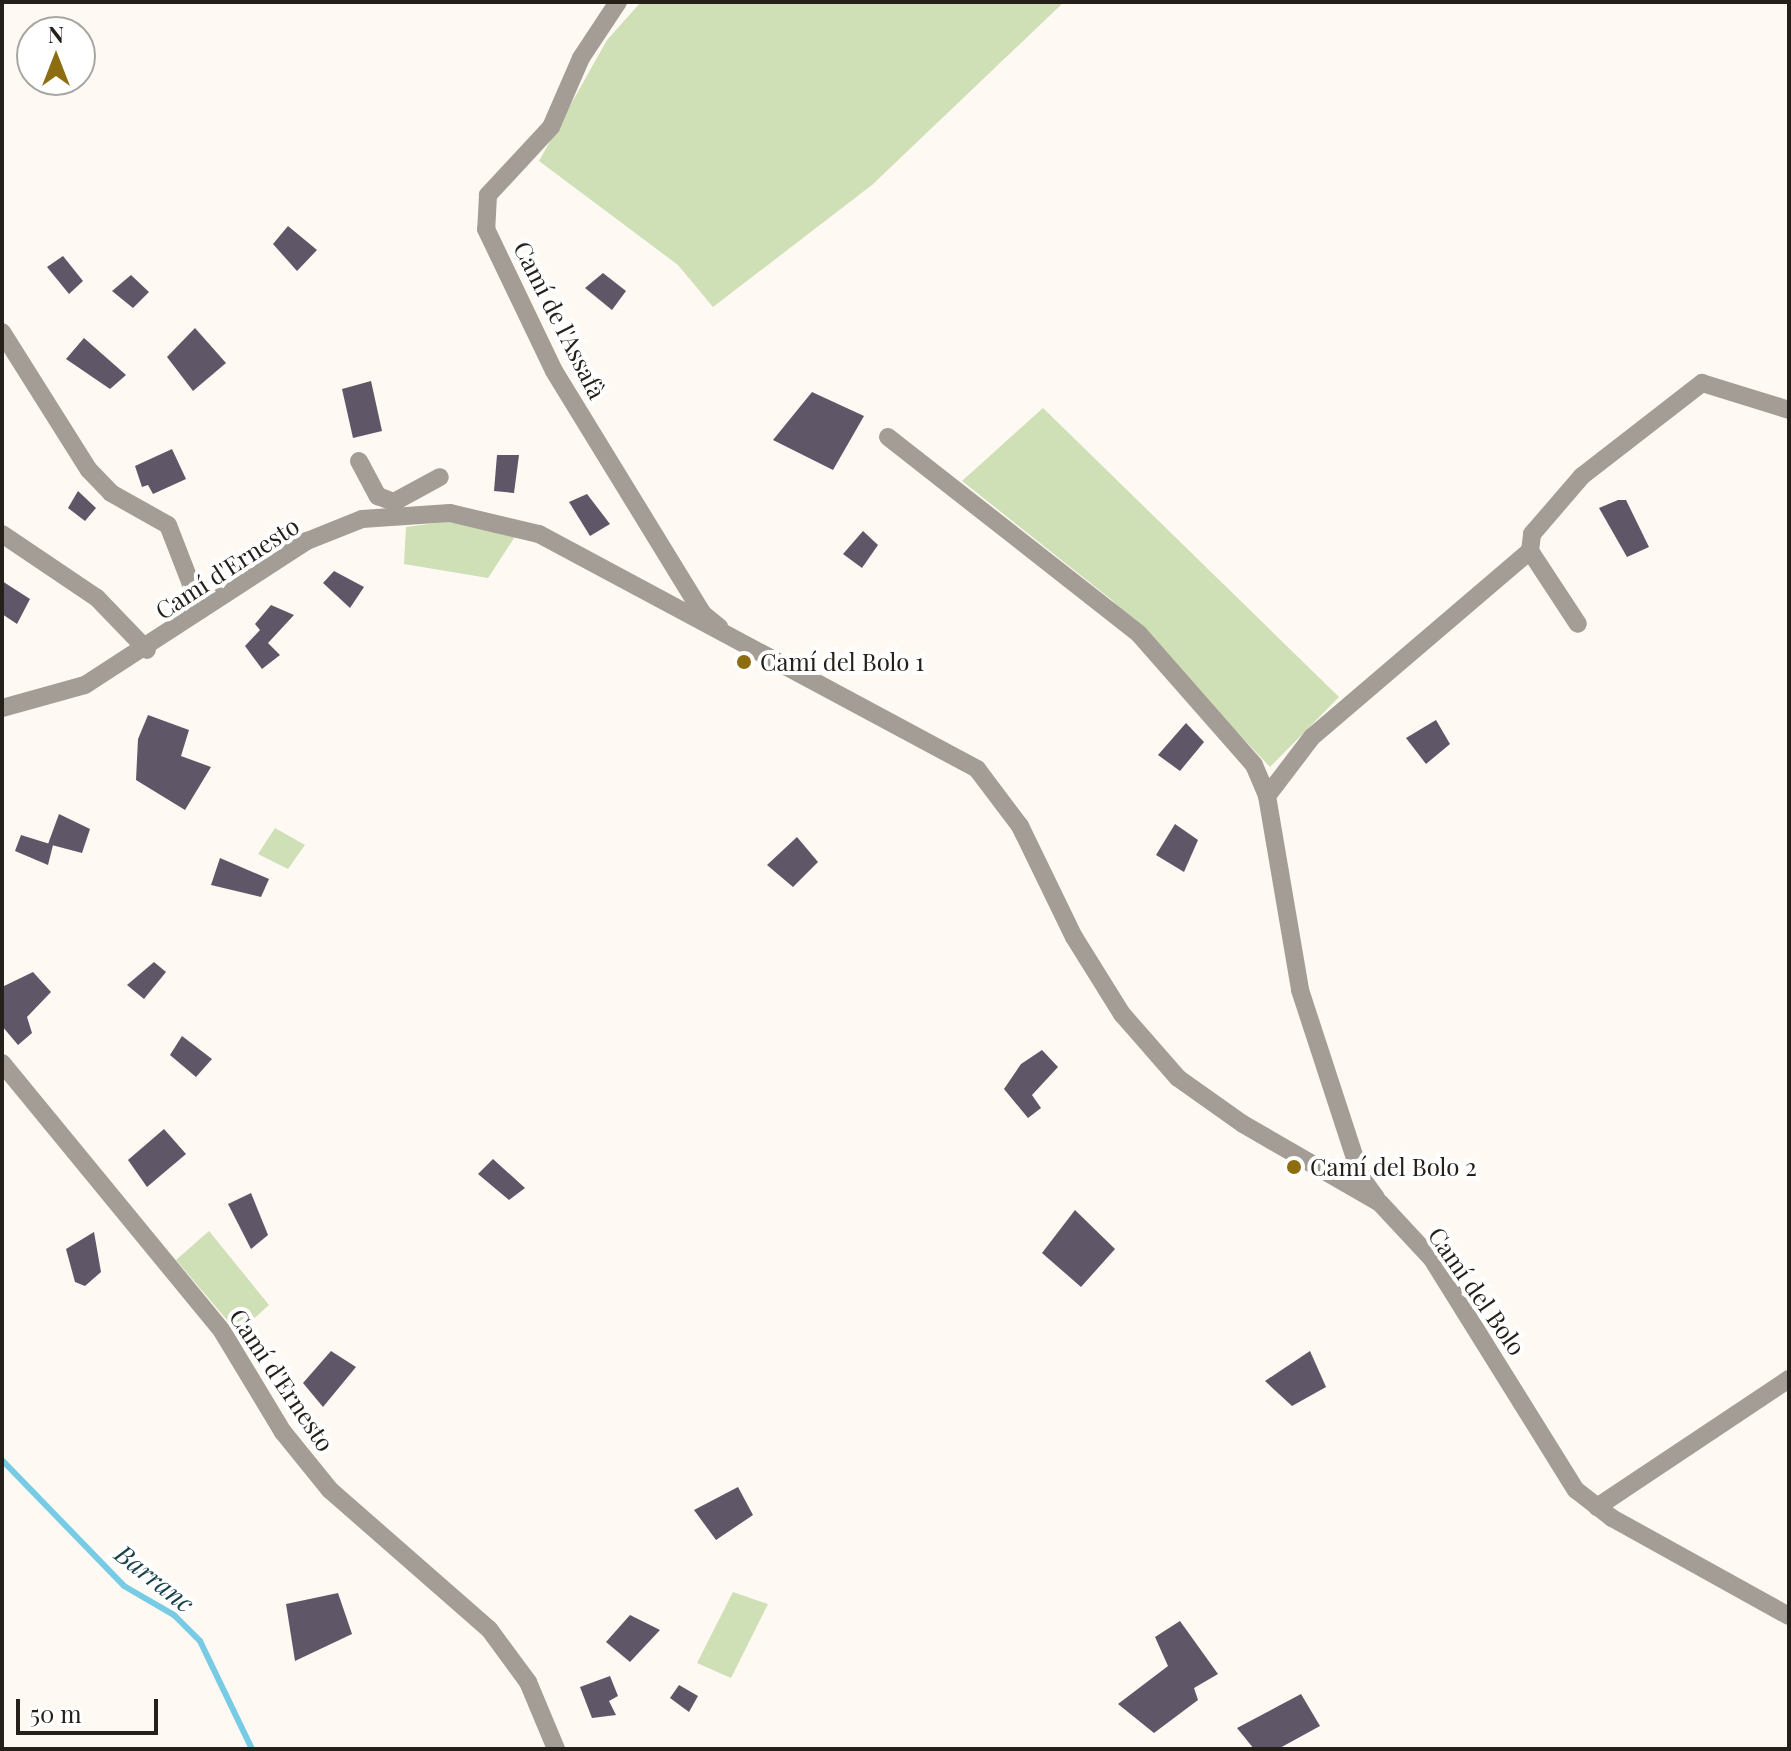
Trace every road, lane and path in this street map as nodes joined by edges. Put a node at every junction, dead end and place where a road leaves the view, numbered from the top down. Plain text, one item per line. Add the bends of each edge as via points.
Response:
1 (618, 2) edge
2 (2, 332) edge
3 (1789, 410) edge
4 (888, 437) dead end
5 (359, 461) dead end
6 (440, 477) dead end
7 (394, 502) junction
8 (369, 517) junction
9 (2, 534) edge
10 (1530, 551) junction
11 (201, 610) junction
12 (1578, 624) dead end
13 (147, 650) junction
14 (745, 650) junction
15 (2, 708) edge
16 (1267, 796) junction
17 (2, 1063) edge
18 (1380, 1203) junction
19 (1789, 1379) edge
20 (1597, 1507) junction
21 (1789, 1616) edge
22 (556, 1749) edge

1 - 14 street, Camí de l'Assafà via 581,58 551,127 488,195 486,229 554,371 703,614
2 - 11 street via 89,470 111,493 168,525
3 - 10 street via 1702,383 1582,476 1532,534
4 - 16 street via 1139,634 1230,735
5 - 7 street via 378,496
6 - 7 street
7 - 8 street
8 - 11 street, Camí d'Ernesto via 307,541
8 - 14 street, Camí d'Ernesto via 450,513 539,534
9 - 13 street via 97,598
10 - 12 street
10 - 16 street via 1312,737
11 - 13 street, Camí d'Ernesto
13 - 15 street, Camí d'Ernesto via 85,685
14 - 18 street, Camí del Bolo via 934,741 977,769 1020,826 1074,937 1122,1014 1178,1078 1243,1124
16 - 18 street via 1300,990 1361,1177
17 - 22 street, Camí d'Ernesto via 222,1331 283,1432 330,1490 489,1629 528,1682
18 - 20 street, Camí del Bolo via 1432,1259 1576,1490
19 - 20 street
20 - 21 street, Camí del Bolo

